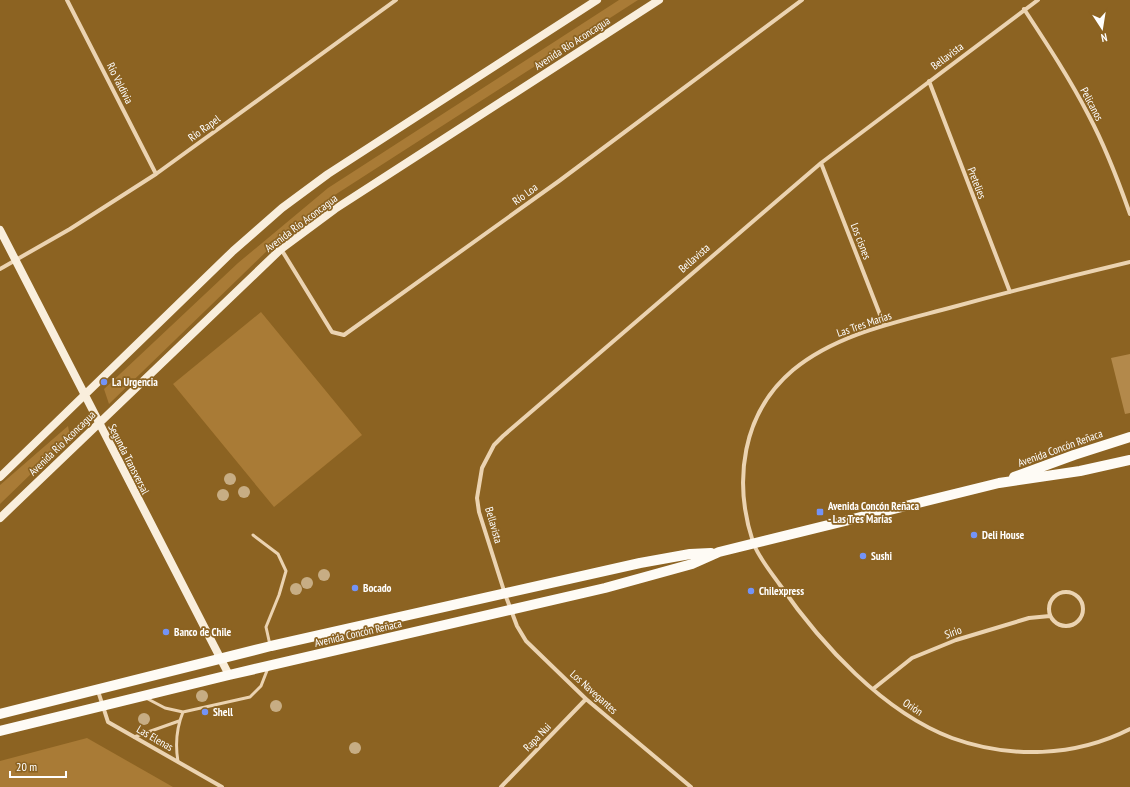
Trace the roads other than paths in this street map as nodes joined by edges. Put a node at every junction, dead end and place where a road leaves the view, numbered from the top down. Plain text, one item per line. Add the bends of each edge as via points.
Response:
1 (67, 0) edge
2 (396, 0) edge
3 (597, 0) edge
4 (659, 0) edge
5 (802, 0) edge
6 (1038, 0) edge
7 (1024, 9) junction
8 (928, 81) junction
9 (821, 163) junction
10 (156, 174) junction
11 (1130, 214) edge
12 (0, 230) edge
13 (281, 249) junction
14 (16, 261) junction
15 (1130, 262) edge
16 (0, 269) edge
17 (1010, 292) junction
18 (884, 326) junction
19 (84, 396) junction
20 (99, 424) junction
21 (1130, 437) edge
22 (1130, 460) edge
23 (0, 477) edge
24 (999, 483) junction
25 (0, 518) edge
26 (253, 535) dead end
27 (754, 544) junction
28 (719, 552) junction
29 (505, 594) junction
30 (511, 610) junction
31 (1050, 616) junction
32 (271, 646) junction
33 (220, 659) junction
34 (269, 666) junction
35 (229, 675) junction
36 (874, 689) junction
37 (98, 690) junction
38 (143, 696) junction
39 (586, 699) junction
40 (102, 706) junction
41 (183, 712) junction
42 (0, 714) edge
43 (179, 721) junction
44 (1130, 729) edge
45 (0, 731) edge
46 (134, 737) junction
47 (178, 762) junction
48 (685, 785) edge
49 (222, 787) edge
50 (501, 787) edge
51 (692, 787) edge

1 - 10 street, Río Valdivia
2 - 10 street, Río Rapel
3 - 19 street, Avenida Río Aconcagua via 328,174 282,208 233,251
4 - 13 street, Avenida Río Aconcagua via 336,209
5 - 13 street, Río Loa via 559,181 344,335 332,332
6 - 7 street, Bellavista
7 - 8 street, Bellavista
7 - 11 street, Pelicanos via 1067,75 1089,116 1114,168
8 - 9 street, Bellavista
8 - 17 street, Pretelies
9 - 18 street, Los cisnes
9 - 29 street, Bellavista via 718,249 494,445 482,468 477,498
10 - 14 street, Río Rapel
12 - 14 street, Segunda Transversal
13 - 20 street, Avenida Río Aconcagua
14 - 16 street, Río Rapel
14 - 19 street, Segunda Transversal
15 - 17 street, Las Tres Marías
17 - 18 street, Las Tres Marías
18 - 27 street, Las Tres Marías via 840,341 807,360 780,383 758,413 742,468 744,507
19 - 20 street, Segunda Transversal
19 - 23 street, Avenida Río Aconcagua
20 - 25 street, Avenida Río Aconcagua
20 - 33 street, Segunda Transversal
21 - 24 main road, Avenida Concón Reñaca
22 - 24 main road, Avenida Concón Reñaca via 1080,471
24 - 27 main road, Avenida Concón Reñaca
26 - 32 lane via 278,554 286,571 266,627
27 - 28 main road, Avenida Concón Reñaca
27 - 36 street, Orión via 770,571 808,622
28 - 29 main road, Avenida Concón Reñaca via 690,554 640,563
28 - 30 main road, Avenida Concón Reñaca via 692,564
29 - 30 street, Los Navegantes
29 - 32 main road, Avenida Concón Reñaca
30 - 34 main road, Avenida Concón Reñaca
30 - 39 street, Los Navegantes via 526,641
31 - 31 street via 1062,626 1076,623 1082,613 1081,602 1069,592 1058,594 1050,602
31 - 36 street, Sirio via 1029,618 956,640 912,658
32 - 33 main road, Avenida Concón Reñaca
33 - 35 street, Segunda Transversal
33 - 37 main road, Avenida Concón Reñaca
34 - 35 main road, Avenida Concón Reñaca
34 - 41 lane via 261,686 250,697
35 - 38 main road, Avenida Concón Reñaca
36 - 44 street, Orión via 910,717 931,729 974,745 997,750 1064,750 1106,740
37 - 40 street, Las Elenas
37 - 42 main road, Avenida Concón Reñaca
38 - 40 main road, Avenida Concón Reñaca
38 - 41 lane via 165,708
39 - 48 street, Los Navegantes
39 - 50 street, Rapa Nui
40 - 45 main road, Avenida Concón Reñaca
40 - 46 street, Las Elenas via 108,722
41 - 43 lane
43 - 46 lane
43 - 47 lane via 176,741
46 - 47 street, Las Elenas
47 - 49 street, Las Elenas
48 - 51 street, Los Navegantes

